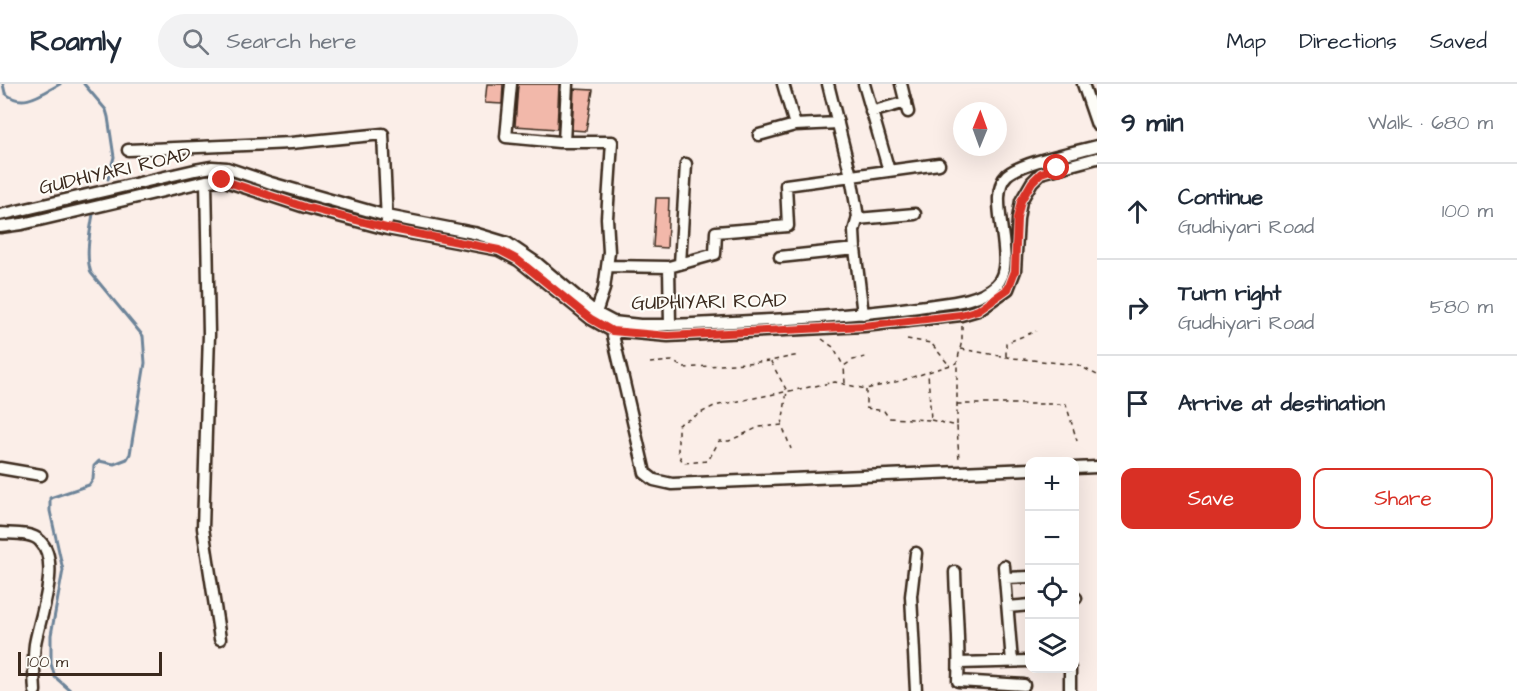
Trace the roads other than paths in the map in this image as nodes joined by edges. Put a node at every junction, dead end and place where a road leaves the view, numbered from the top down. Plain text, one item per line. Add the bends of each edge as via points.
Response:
1 (511, 84) edge
2 (567, 84) edge
3 (783, 84) edge
4 (828, 84) edge
5 (864, 84) edge
6 (901, 84) edge
7 (1083, 84) edge
8 (871, 112) junction
9 (838, 123) junction
10 (795, 125) junction
11 (1097, 125) edge
12 (759, 135) dead end
13 (564, 142) junction
14 (1097, 146) edge
15 (128, 150) dead end
16 (1097, 158) edge
17 (686, 164) dead end
18 (939, 164) dead end
19 (889, 171) junction
20 (851, 176) junction
21 (206, 181) junction
22 (915, 214) dead end
23 (0, 215) edge
24 (387, 216) junction
25 (857, 219) junction
26 (0, 227) edge
27 (387, 228) junction
28 (855, 249) junction
29 (780, 257) dead end
30 (674, 265) junction
31 (607, 266) junction
32 (962, 301) junction
33 (596, 313) junction
34 (863, 314) junction
35 (964, 314) junction
36 (669, 325) junction
37 (612, 331) junction
38 (1097, 467) edge
39 (0, 468) edge
40 (1079, 468) edge
41 (1025, 470) edge
42 (40, 475) dead end
43 (0, 532) edge
44 (916, 553) dead end
45 (1004, 566) dead end
46 (956, 572) dead end
47 (1025, 577) edge
48 (1005, 578) junction
49 (1025, 605) edge
50 (1008, 607) junction
51 (220, 639) dead end
52 (1025, 661) edge
53 (1012, 662) junction
54 (959, 663) junction
55 (1070, 673) edge
56 (1024, 685) dead end
57 (35, 691) edge
58 (916, 691) edge
59 (1070, 691) edge

1 - 13 street via 506,137
2 - 13 street
3 - 10 street
4 - 9 street
5 - 8 street
6 - 8 street via 907,107
7 - 11 street
8 - 19 street
9 - 10 street
9 - 20 street
10 - 12 street
13 - 31 street via 612,142
14 - 32 street, GUDHIYARI ROAD via 1019,168 1005,176 999,202 1004,264 1001,278 996,285
15 - 24 street via 291,143 383,134
16 - 35 street, GUDHIYARI ROAD via 1041,173 1032,182 1021,201 1015,271 1008,289 978,310
17 - 30 street
18 - 19 street
19 - 20 street
20 - 25 street
20 - 30 street via 786,185 788,226 716,232 715,254
21 - 26 street, GUDHIYARI ROAD
21 - 27 street, GUDHIYARI ROAD via 222,180
21 - 51 street via 209,334 203,528
22 - 25 street
23 - 24 street, GUDHIYARI ROAD via 212,167 227,168
24 - 27 street
24 - 33 street, GUDHIYARI ROAD via 507,243
25 - 28 street
27 - 37 street, GUDHIYARI ROAD via 499,250
28 - 29 street
28 - 34 street
30 - 31 street
30 - 36 street
31 - 33 street
32 - 34 street, GUDHIYARI ROAD
32 - 35 street
33 - 36 street, GUDHIYARI ROAD via 613,321
34 - 36 street, GUDHIYARI ROAD
35 - 37 street, GUDHIYARI ROAD via 864,326 668,336
37 - 41 street via 645,473 654,480 672,484
38 - 40 street
39 - 42 street
43 - 57 street via 32,536 41,541 47,554 50,574 35,644
44 - 58 street via 911,596
45 - 48 street
46 - 54 street
47 - 48 street
48 - 50 street
49 - 50 street
50 - 53 street
52 - 53 street
53 - 54 street
54 - 56 street via 958,681
55 - 59 street

